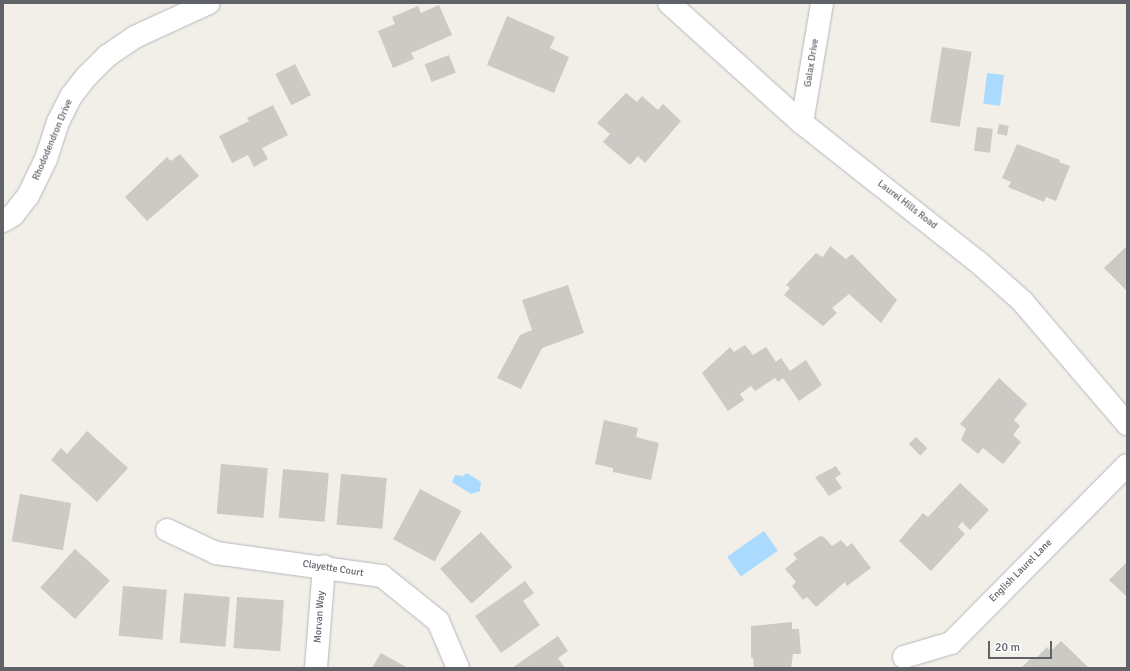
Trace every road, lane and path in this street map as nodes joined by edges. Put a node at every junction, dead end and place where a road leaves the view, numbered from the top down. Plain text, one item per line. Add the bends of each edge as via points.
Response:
1 (209, 3) edge
2 (669, 3) edge
3 (822, 3) edge
4 (802, 123) junction
5 (3, 221) edge
6 (1127, 424) edge
7 (1127, 465) edge
8 (167, 530) dead end
9 (324, 566) junction
10 (904, 657) dead end
11 (316, 668) edge
12 (458, 668) edge

1 - 5 street, Rhododendron Drive via 135,37 108,56 87,76 72,95 28,196 13,215
2 - 4 street, Laurel Hills Road
3 - 4 street, Galax Drive
4 - 6 street, Laurel Hills Road via 977,261 1022,301
7 - 10 street, English Laurel Lane via 951,643
8 - 9 street, Clayette Court via 216,553
9 - 11 street, Morvan Way
9 - 12 street, Clayette Court via 382,576 438,621

